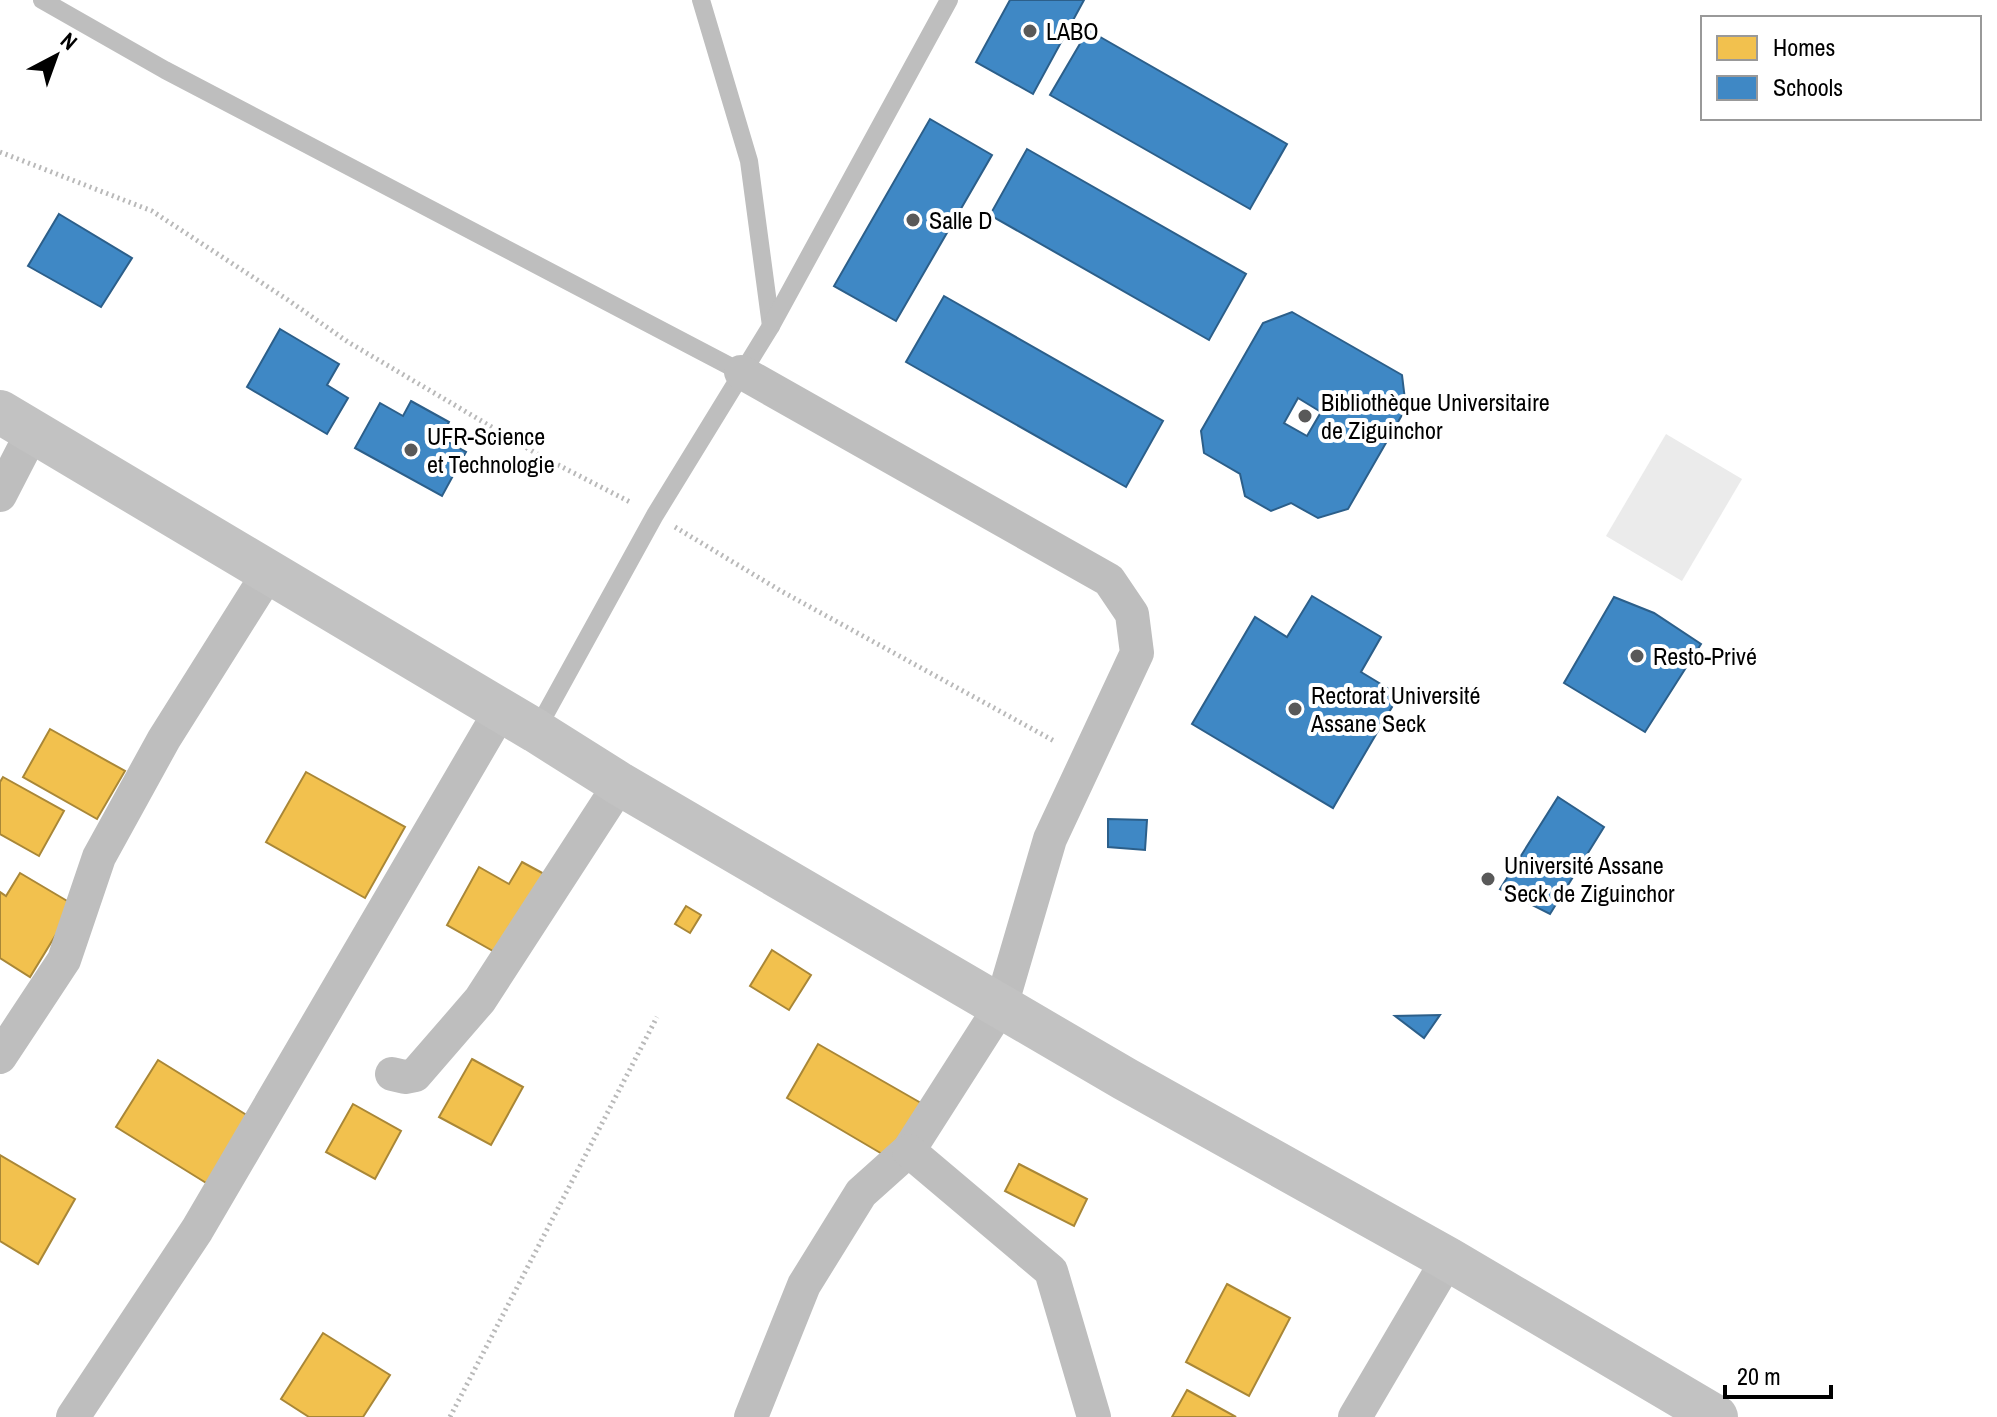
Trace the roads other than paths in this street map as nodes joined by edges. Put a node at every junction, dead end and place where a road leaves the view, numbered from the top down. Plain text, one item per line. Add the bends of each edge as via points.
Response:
1 (44, 0) edge
2 (701, 0) edge
3 (949, 0) edge
4 (771, 326) junction
5 (741, 372) junction
6 (17, 422) edge
7 (0, 495) edge
8 (269, 572) junction
9 (518, 720) junction
10 (620, 784) junction
11 (1001, 1006) junction
12 (0, 1057) edge
13 (392, 1074) dead end
14 (909, 1151) junction
15 (1448, 1259) junction
16 (1670, 1405) edge
17 (73, 1417) edge
18 (751, 1417) edge
19 (1094, 1417) edge
20 (1355, 1417) edge
21 (1716, 1417) edge

1 - 5 lane via 165,70
2 - 4 lane via 749,161
3 - 4 lane
4 - 5 lane
5 - 9 lane via 655,515
5 - 11 street via 1109,580 1132,614 1137,653 1050,839
6 - 7 street
6 - 8 street
8 - 9 street
8 - 12 street via 164,739 99,857 64,960
9 - 10 street
9 - 17 street
10 - 11 street
10 - 13 street via 480,1000 415,1075
11 - 14 street
11 - 15 street
14 - 18 street via 861,1193 804,1285
14 - 19 street via 1051,1271
15 - 16 street
15 - 20 street
16 - 21 street

